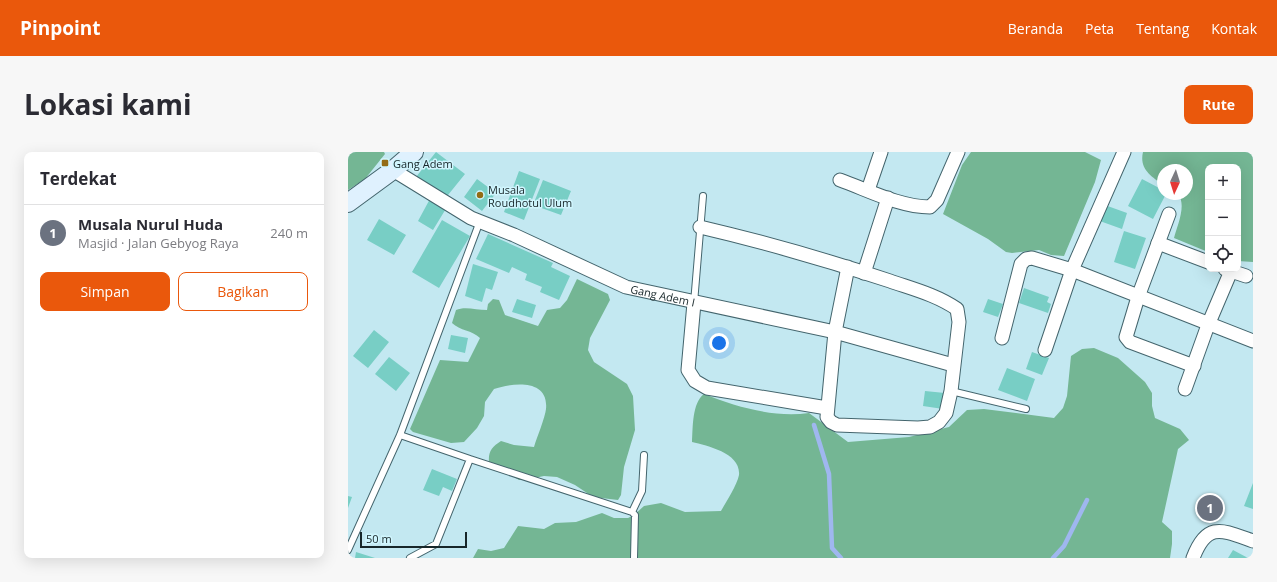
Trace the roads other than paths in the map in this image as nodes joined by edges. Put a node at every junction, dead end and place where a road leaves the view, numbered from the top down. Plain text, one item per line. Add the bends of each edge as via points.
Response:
1 (414, 152) edge
2 (881, 152) edge
3 (958, 152) edge
4 (1124, 152) edge
5 (393, 170) junction
6 (840, 180) dead end
7 (868, 190) junction
8 (703, 196) dead end
9 (888, 198) junction
10 (348, 203) edge
11 (1169, 214) dead end
12 (480, 221) junction
13 (700, 227) junction
14 (1158, 243) junction
15 (1205, 261) edge
16 (848, 267) junction
17 (1072, 270) junction
18 (1227, 272) edge
19 (1234, 272) edge
20 (864, 273) junction
21 (1246, 276) dead end
22 (1138, 297) junction
23 (694, 303) junction
24 (1208, 325) junction
25 (835, 332) junction
26 (1002, 338) dead end
27 (1253, 342) edge
28 (1045, 350) dead end
29 (953, 365) junction
30 (1194, 366) junction
31 (1185, 389) dead end
32 (951, 391) junction
33 (827, 408) junction
34 (1026, 409) dead end
35 (400, 435) junction
36 (644, 455) dead end
37 (470, 459) junction
38 (632, 512) junction
39 (1253, 541) edge
40 (348, 550) edge
41 (410, 558) edge
42 (634, 558) edge
43 (1193, 558) edge

1 - 5 main road
2 - 7 street
3 - 9 street via 937,200 930,207 919,207
4 - 17 street
5 - 10 main road
5 - 12 street, Gang Adem I via 455,210
6 - 7 street
7 - 9 street
8 - 13 lane
9 - 20 street
11 - 14 street
12 - 23 street, Gang Adem I via 626,287
12 - 35 lane
13 - 16 street via 767,243
13 - 23 lane
14 - 15 street
14 - 22 street
16 - 20 street
16 - 25 street
17 - 22 street
17 - 26 street via 1032,258 1026,259 1021,264
17 - 28 street
18 - 24 street
19 - 21 street
20 - 29 street via 941,299 957,309 959,322
22 - 24 street
22 - 30 street via 1126,336 1130,342
23 - 25 street, Gang Adem I
23 - 33 street via 688,370 701,385 763,399
24 - 27 street
24 - 30 street
25 - 29 street, Gang Adem I
25 - 33 street
29 - 32 street
30 - 31 street
32 - 33 street via 946,413 939,422 930,427 837,425 827,417
32 - 34 lane
35 - 37 lane
35 - 40 lane
36 - 38 lane via 642,491
37 - 38 lane
37 - 41 lane via 436,544
38 - 42 lane via 635,515
39 - 43 street via 1227,532 1214,531 1206,534

